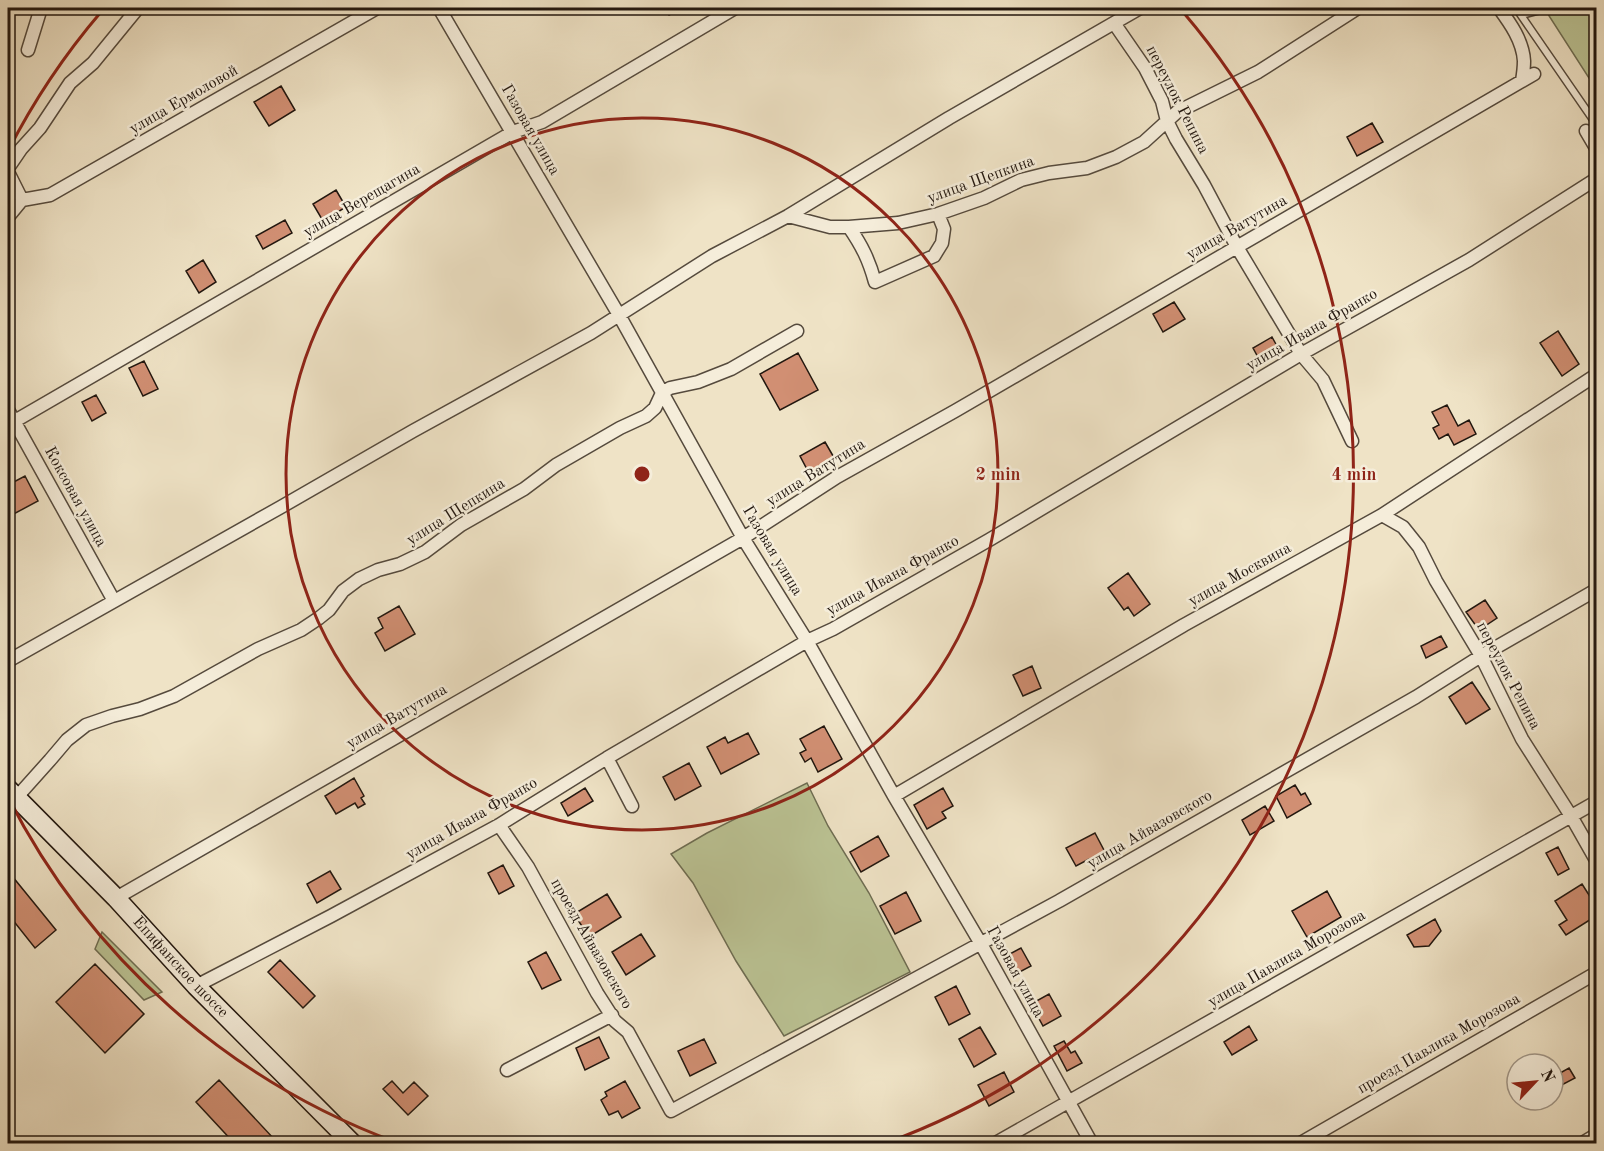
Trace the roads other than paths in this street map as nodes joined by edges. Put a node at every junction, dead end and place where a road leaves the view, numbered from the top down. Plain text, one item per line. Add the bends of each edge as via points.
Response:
1 (40, 8) edge
2 (138, 8) edge
3 (377, 8) edge
4 (439, 8) edge
5 (735, 8) edge
6 (1140, 8) edge
7 (1358, 8) edge
8 (1499, 8) edge
9 (1516, 8) edge
10 (1549, 8) edge
11 (1521, 15) junction
12 (1114, 23) junction
13 (28, 50) dead end
14 (1534, 74) dead end
15 (1522, 81) junction
16 (1167, 121) junction
17 (1596, 121) edge
18 (1586, 131) dead end
19 (513, 132) junction
20 (1596, 148) edge
21 (8, 170) edge
22 (1596, 179) edge
23 (22, 200) junction
24 (938, 214) junction
25 (788, 216) junction
26 (8, 217) edge
27 (849, 227) junction
28 (1237, 246) junction
29 (619, 315) junction
30 (797, 331) dead end
31 (1301, 354) junction
32 (1596, 375) edge
33 (662, 393) junction
34 (8, 410) edge
35 (11, 424) edge
36 (1352, 441) dead end
37 (1382, 515) junction
38 (743, 538) junction
39 (1596, 590) edge
40 (114, 601) junction
41 (807, 641) junction
42 (1480, 656) junction
43 (8, 658) edge
44 (607, 758) junction
45 (894, 796) junction
46 (10, 797) edge
47 (1596, 802) edge
48 (632, 806) dead end
49 (1571, 816) junction
50 (499, 825) junction
51 (1596, 860) edge
52 (116, 898) junction
53 (981, 944) junction
54 (1596, 973) edge
55 (196, 986) junction
56 (612, 1015) junction
57 (507, 1071) dead end
58 (1068, 1102) junction
59 (671, 1111) joint
60 (1596, 1135) edge
61 (353, 1143) edge
62 (994, 1143) edge
63 (1092, 1143) edge
64 (1299, 1143) edge
65 (1581, 1143) edge

1 - 13 street
2 - 21 street via 93,63 70,83
3 - 23 street, улица Ермоловой via 50,195
4 - 19 street, Газовая улица
5 - 19 street, улица Верещагина via 542,122
6 - 12 street
7 - 16 street, улица Щепкина via 1258,72 1177,112
8 - 15 street via 1521,46
9 - 11 lane
10 - 11 lane
11 - 17 lane
12 - 16 street, переулок Репина via 1145,68 1162,101
12 - 25 street
14 - 15 street, улица Ватутина
15 - 28 street, улица Ватутина
16 - 24 street, улица Щепкина via 1144,142 1116,157 1087,168 1021,180
16 - 28 street, переулок Репина
18 - 20 street
19 - 29 street, Газовая улица
19 - 35 street, улица Верещагина
21 - 23 street
22 - 31 street, улица Ивана Франко via 1469,260
23 - 26 street
24 - 27 street, улица Щепкина via 898,223
24 - 27 street via 944,229 942,243 934,255 875,282 862,246
25 - 27 street, улица Щепкина via 830,227
25 - 29 street via 712,256
28 - 31 street, переулок Репина
28 - 38 street, улица Ватутина via 837,477
29 - 33 street, Газовая улица
29 - 40 street
30 - 33 street via 731,369
31 - 36 street, переулок Репина via 1323,380
31 - 41 street, улица Ивана Франко via 989,540
32 - 37 street, улица Москвина
33 - 38 street, Газовая улица
33 - 46 street, улица Щепкина via 646,416 556,465 425,552 359,579 319,618 300,630 174,696 86,725
34 - 35 street, Коксовая улица
35 - 40 street, Коксовая улица
37 - 42 street, переулок Репина via 1403,527 1419,547
37 - 45 street, улица Москвина
38 - 41 street, Газовая улица
38 - 52 street, улица Ватутина
39 - 42 street, улица Айвазовского
40 - 43 street
41 - 44 street, улица Ивана Франко
41 - 45 street, Газовая улица
42 - 49 street, переулок Репина via 1522,739
42 - 53 street, улица Айвазовского via 1416,697
44 - 48 street
44 - 50 street, улица Ивана Франко
45 - 53 street, Газовая улица
46 - 52 main road, Епифанское шоссе
47 - 49 street, улица Павлика Морозова
49 - 51 street, переулок Репина
49 - 58 street, улица Павлика Морозова
50 - 55 street, улица Ивана Франко
50 - 56 street, проезд Айвазовского via 528,867
52 - 55 main road, Епифанское шоссе
53 - 58 street, Газовая улица
53 - 59 street, улица Айвазовского
54 - 64 street, проезд Павлика Морозова
55 - 61 main road, Епифанское шоссе
56 - 57 street
56 - 59 street, проезд Айвазовского via 628,1032
58 - 62 street, улица Павлика Морозова
58 - 63 street, Газовая улица
60 - 65 street

